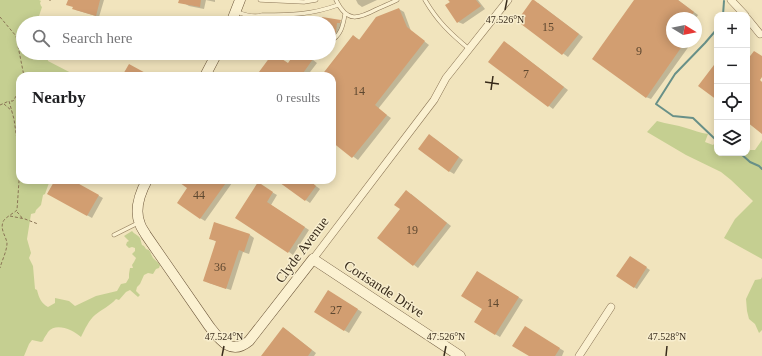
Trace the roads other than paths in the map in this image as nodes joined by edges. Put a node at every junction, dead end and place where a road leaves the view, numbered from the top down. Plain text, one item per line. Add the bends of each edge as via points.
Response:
1 (240, 0) edge
2 (260, 0) edge
3 (316, 0) edge
4 (336, 0) edge
5 (397, 0) edge
6 (425, 0) edge
7 (508, 0) edge
8 (731, 0) edge
9 (338, 5) junction
10 (236, 12) junction
11 (742, 12) edge
12 (345, 14) junction
13 (234, 16) edge
14 (258, 16) joint
15 (750, 22) edge
16 (760, 34) dead end
17 (336, 37) edge
18 (469, 48) junction
19 (213, 60) edge
20 (206, 72) edge
21 (145, 184) edge
22 (139, 223) junction
23 (114, 235) dead end
24 (313, 258) junction
25 (611, 307) dead end
26 (460, 356) edge
27 (579, 356) edge

1 - 10 street
2 - 3 lane
4 - 9 lane
5 - 12 lane via 362,17
6 - 18 lane via 447,31
7 - 18 street, Clyde Avenue
8 - 11 street
9 - 12 lane
9 - 14 lane via 305,14
10 - 13 street
10 - 14 lane
12 - 17 lane via 342,29
15 - 16 street
18 - 24 street, Clyde Avenue via 446,78 434,100
19 - 20 street
21 - 22 street, Clyde Avenue via 138,199
22 - 23 lane
22 - 24 street, Clyde Avenue via 210,326 219,338 232,347 238,348 249,342
24 - 26 street, Corisande Drive
25 - 27 street

